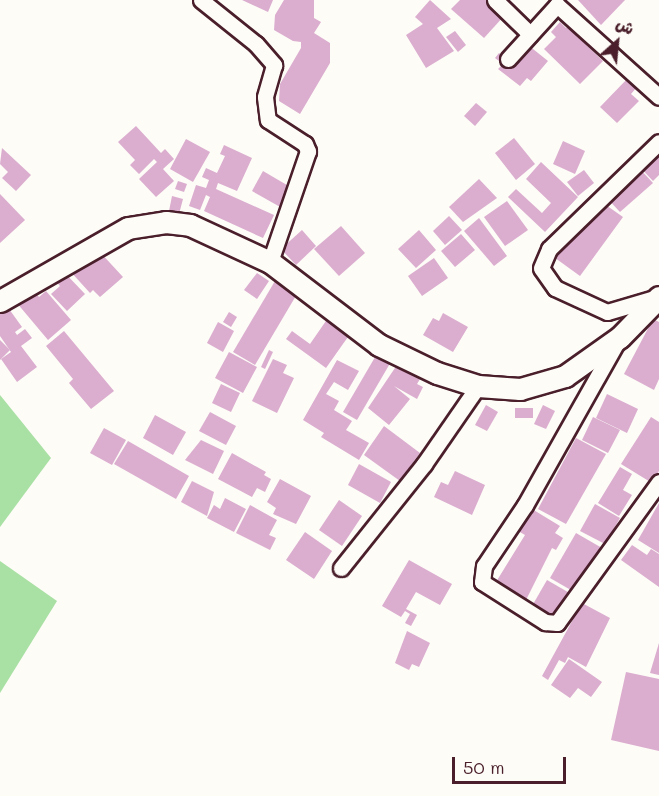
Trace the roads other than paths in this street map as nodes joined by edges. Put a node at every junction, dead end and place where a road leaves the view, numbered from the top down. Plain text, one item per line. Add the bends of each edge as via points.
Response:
1 (201, 0) edge
2 (495, 0) edge
3 (530, 34) junction
4 (508, 58) dead end
5 (659, 97) edge
6 (659, 142) edge
7 (270, 262) junction
8 (659, 297) edge
9 (0, 301) edge
10 (620, 337) junction
11 (478, 386) junction
12 (659, 482) edge
13 (341, 568) dead end

1 - 7 street via 256,44 274,65 265,97 268,120 305,144 308,151
2 - 3 street
3 - 4 street
3 - 5 street via 557,5
6 - 8 street via 549,249 541,268 555,288 607,312
7 - 9 street via 190,225 149,223 128,228
7 - 11 street via 379,345
8 - 10 street
10 - 11 street via 565,376 541,386
10 - 12 street via 525,505 484,566 483,582 545,622 557,623
11 - 13 street via 424,464

